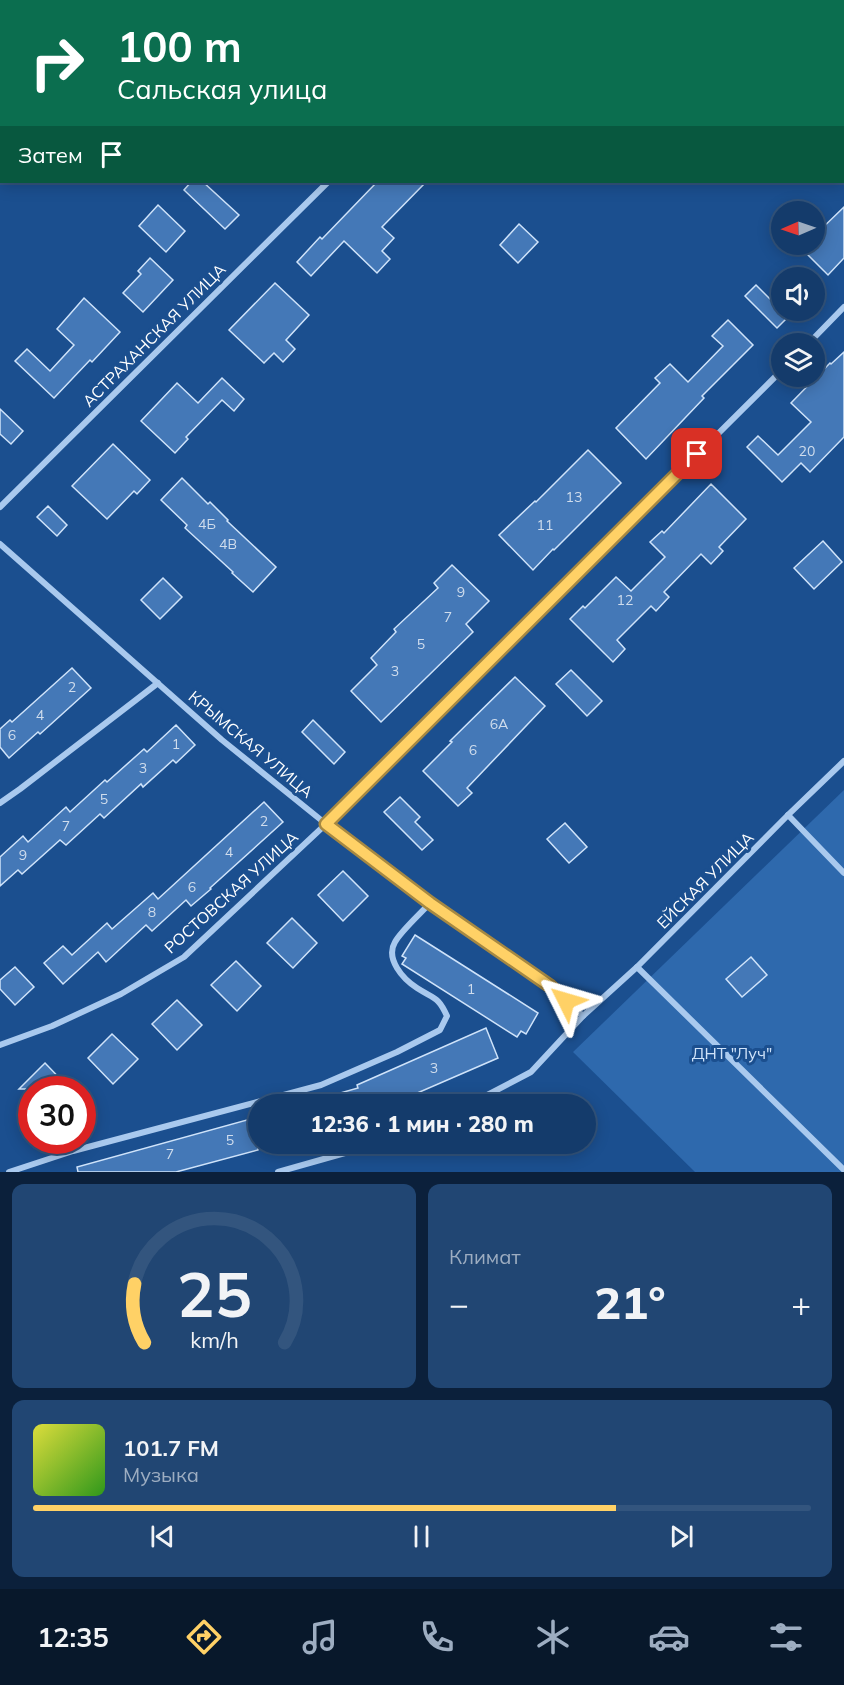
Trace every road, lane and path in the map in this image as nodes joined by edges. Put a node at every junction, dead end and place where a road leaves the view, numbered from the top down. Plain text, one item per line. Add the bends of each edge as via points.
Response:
1 (327, 183) edge
2 (844, 307) edge
3 (819, 333) edge
4 (771, 381) edge
5 (0, 507) edge
6 (0, 544) edge
7 (158, 683) junction
8 (844, 762) edge
9 (0, 803) edge
10 (788, 815) junction
11 (326, 824) junction
12 (844, 873) edge
13 (430, 903) junction
14 (637, 967) junction
15 (583, 1016) junction
16 (0, 1045) edge
17 (488, 1094) edge
18 (341, 1154) edge
19 (844, 1170) edge
20 (9, 1172) edge
21 (278, 1172) edge

1 - 5 street, АСТРАХАНСКАЯ УЛИЦА
2 - 3 street
4 - 11 street, РОСТОВСКАЯ УЛИЦА
6 - 7 street, КРЫМСКАЯ УЛИЦА
7 - 9 street
7 - 11 street, КРЫМСКАЯ УЛИЦА
8 - 10 street, ЕЙСКАЯ УЛИЦА
10 - 12 street
10 - 14 street, ЕЙСКАЯ УЛИЦА
11 - 13 street, КРЫМСКАЯ УЛИЦА
11 - 16 street, РОСТОВСКАЯ УЛИЦА via 184,957 121,994
13 - 15 street, КРЫМСКАЯ УЛИЦА via 550,986
13 - 20 street via 395,941 392,951 398,971 440,1002 447,1016 440,1030 321,1084
14 - 15 street, ЕЙСКАЯ УЛИЦА
14 - 19 street
15 - 17 street, ЕЙСКАЯ УЛИЦА via 531,1071
18 - 21 street

